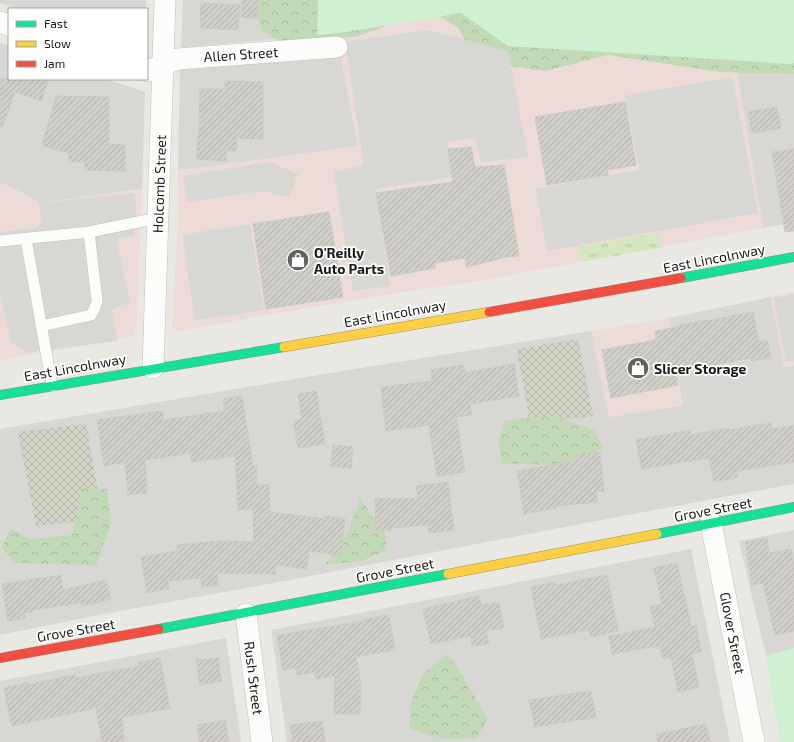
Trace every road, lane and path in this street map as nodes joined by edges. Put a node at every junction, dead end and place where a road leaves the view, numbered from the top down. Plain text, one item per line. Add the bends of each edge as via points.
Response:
1 (165, 0) edge
2 (337, 47) dead end
3 (155, 68) edge
4 (158, 218) junction
5 (89, 232) junction
6 (26, 239) junction
7 (0, 241) edge
8 (794, 256) edge
9 (41, 326) junction
10 (153, 368) junction
11 (52, 386) junction
12 (0, 395) edge
13 (794, 507) edge
14 (711, 523) junction
15 (246, 614) junction
16 (0, 658) edge
17 (262, 742) edge
18 (754, 742) edge

1 - 3 street, Holcomb Street
2 - 3 street, Allen Street via 178,58
3 - 4 street, Holcomb Street
4 - 5 lane
4 - 10 street, Holcomb Street
5 - 6 lane
5 - 9 lane via 97,301 94,310 91,315
6 - 7 lane
6 - 9 lane
8 - 10 main road, East Lincolnway via 578,297
9 - 11 lane
10 - 11 main road, East Lincolnway
11 - 12 main road, East Lincolnway
13 - 14 main road, Grove Street
14 - 15 main road, Grove Street
14 - 18 street, Glover Street
15 - 16 main road, Grove Street
15 - 17 street, Rush Street

